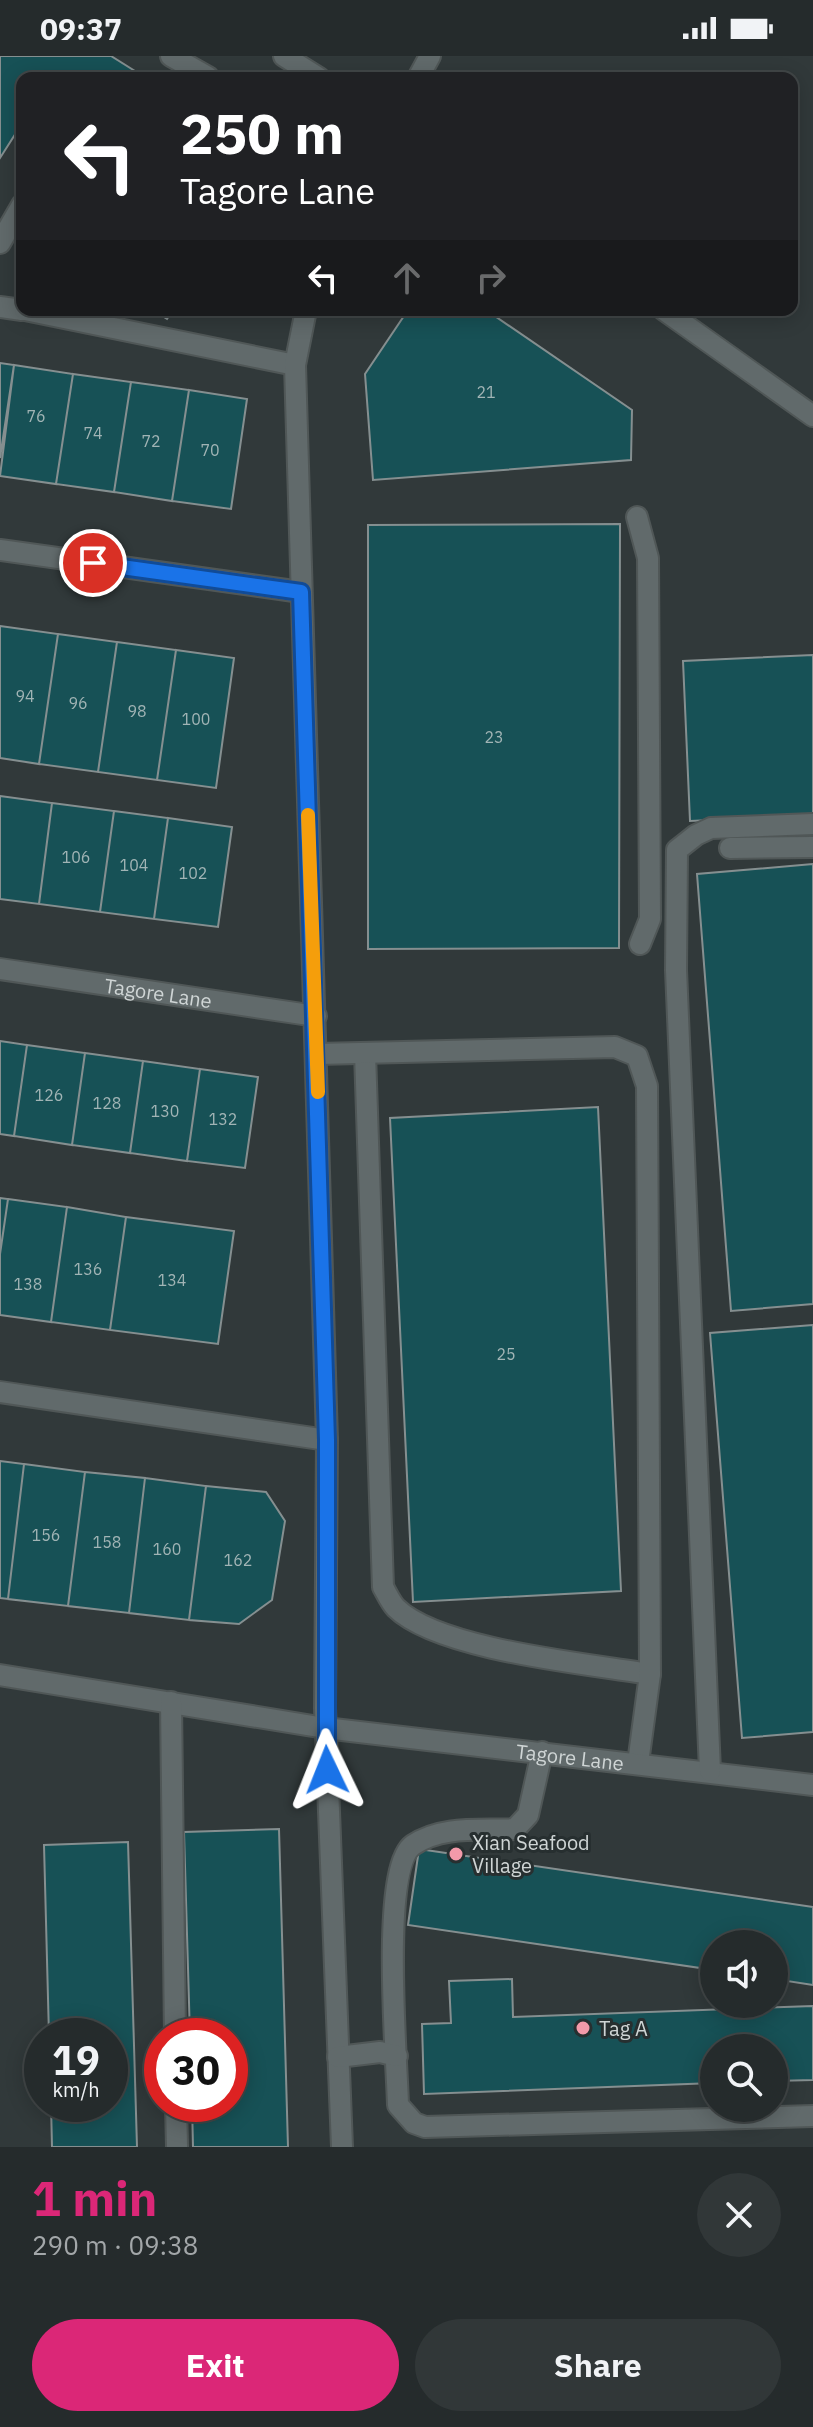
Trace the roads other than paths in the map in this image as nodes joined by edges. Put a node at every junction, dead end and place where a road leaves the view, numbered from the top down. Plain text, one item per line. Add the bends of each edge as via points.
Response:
1 (171, 56) edge
2 (284, 56) edge
3 (199, 72) edge
4 (309, 72) edge
5 (16, 215) edge
6 (0, 243) edge
7 (54, 316) edge
8 (305, 316) edge
9 (672, 316) edge
10 (295, 365) junction
11 (813, 416) edge
12 (637, 517) dead end
13 (0, 550) edge
14 (301, 592) junction
15 (813, 824) edge
16 (813, 847) edge
17 (730, 848) dead end
18 (640, 944) dead end
19 (0, 969) edge
20 (316, 1016) junction
21 (365, 1053) junction
22 (317, 1054) junction
23 (0, 1392) edge
24 (327, 1440) junction
25 (650, 1674) junction
26 (0, 1675) edge
27 (171, 1702) junction
28 (325, 1728) junction
29 (542, 1752) junction
30 (638, 1763) junction
31 (710, 1771) junction
32 (813, 1785) edge
33 (175, 2018) edge
34 (397, 2056) junction
35 (338, 2057) junction
36 (813, 2116) edge
37 (176, 2122) edge
38 (177, 2147) edge
39 (342, 2147) edge

1 - 3 street
2 - 4 street
5 - 6 street
7 - 10 street
8 - 10 street
9 - 11 street
10 - 14 street
12 - 18 street via 648,573 650,919
13 - 14 street
14 - 20 street
15 - 31 street via 711,828 677,850 676,970
16 - 17 street
19 - 20 street, Tagore Lane
20 - 22 street
21 - 22 street
21 - 25 street via 383,1587 396,1608 414,1620 474,1645
21 - 25 street via 615,1047 637,1056 647,1086
22 - 24 street
23 - 24 street
24 - 28 street
25 - 30 street
26 - 27 street, Tagore Lane
27 - 28 street, Tagore Lane
27 - 33 street
28 - 29 street, Tagore Lane
28 - 35 street
29 - 30 street, Tagore Lane
29 - 34 street via 528,1815 515,1829 442,1832 412,1845 399,1860 392,1940
30 - 31 street, Tagore Lane
31 - 32 street, Tagore Lane
34 - 35 street via 380,2052
34 - 36 street via 398,2105 425,2127
35 - 39 street
37 - 38 street

